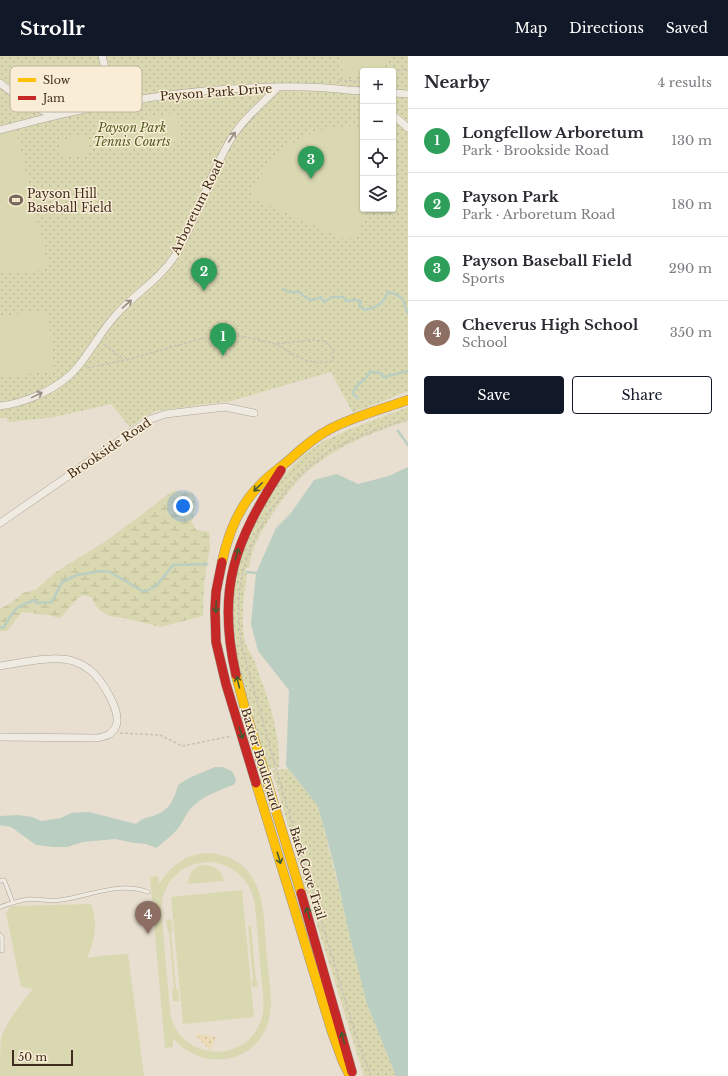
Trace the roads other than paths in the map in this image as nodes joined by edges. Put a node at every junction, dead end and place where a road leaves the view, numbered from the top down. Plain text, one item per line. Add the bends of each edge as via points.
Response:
1 (102, 56) edge
2 (105, 66) edge
3 (0, 83) edge
4 (278, 88) junction
5 (10, 92) edge
6 (360, 92) edge
7 (396, 93) edge
8 (408, 94) edge
9 (142, 98) edge
10 (45, 112) edge
11 (70, 112) edge
12 (53, 116) junction
13 (396, 118) edge
14 (408, 128) edge
15 (0, 130) edge
16 (408, 400) edge
17 (0, 406) edge
18 (254, 413) dead end
19 (287, 461) junction
20 (0, 523) edge
21 (0, 666) edge
22 (0, 737) edge
23 (0, 881) edge
24 (148, 892) dead end
25 (13, 903) junction
26 (0, 907) edge
27 (0, 935) edge
28 (2, 951) dead end
29 (350, 1076) edge
30 (353, 1076) edge

1 - 2 street
3 - 5 street
4 - 6 street, Payson Park Drive via 306,87
4 - 9 street, Payson Park Drive via 207,90
17 -> 4 street, Arboretum Road via 34,397 69,376 114,316 168,266 183,242 232,138 248,117
7 - 8 street
10 - 12 street
11 - 12 street, Payson Park Drive
12 - 15 street, Payson Park Drive
13 - 14 street
16 - 19 street, Baxter Boulevard via 328,430 311,440
18 - 20 street, Brookside Road via 225,408 166,414 151,419
19 -> 29 street, Baxter Boulevard via 255,490 233,527 220,569 216,606 217,644 226,684 332,1032
30 -> 19 street, Baxter Boulevard via 229,645 228,597 241,539 257,506
21 - 22 street via 62,659 82,664 103,684 117,716 116,725 105,737
23 - 25 lane via 4,880
24 - 25 lane via 124,887 58,901 30,900
25 - 26 lane
27 - 28 lane

